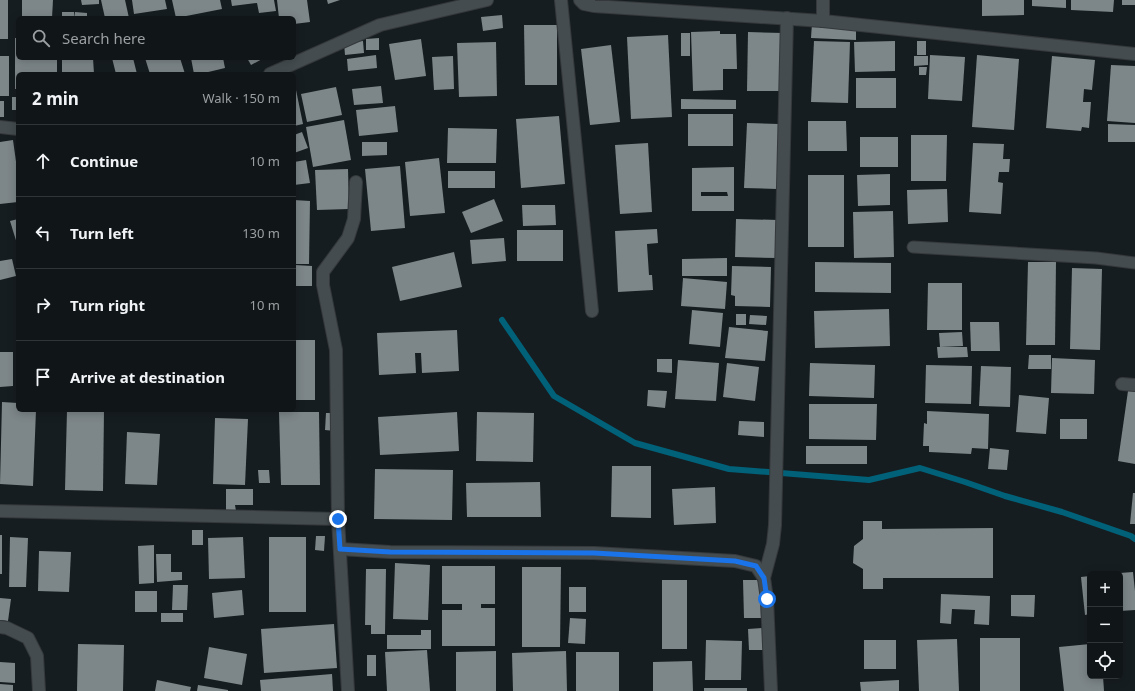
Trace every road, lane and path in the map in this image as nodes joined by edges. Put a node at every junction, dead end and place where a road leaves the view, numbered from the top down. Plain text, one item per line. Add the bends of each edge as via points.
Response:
1 (488, 0) edge
2 (561, 0) edge
3 (580, 0) edge
4 (823, 0) edge
5 (787, 18) junction
6 (823, 21) junction
7 (1135, 54) edge
8 (274, 72) edge
9 (0, 127) edge
10 (16, 128) edge
11 (356, 182) dead end
12 (913, 247) dead end
13 (1135, 263) edge
14 (592, 311) dead end
15 (1122, 384) dead end
16 (1135, 385) edge
17 (0, 511) edge
18 (338, 519) junction
19 (340, 549) junction
20 (764, 578) junction
21 (0, 627) edge
22 (39, 691) edge
23 (348, 691) edge
24 (772, 691) edge

1 - 8 street via 380,25
2 - 14 street
3 - 5 street via 584,4 594,6
4 - 6 street
5 - 6 street
5 - 20 street via 775,525
6 - 7 street
9 - 10 street
11 - 18 street via 354,219 348,238 324,272 323,285 336,350
12 - 13 lane via 1096,258
15 - 16 street
17 - 18 street
18 - 19 street
19 - 20 street via 390,552 594,553 735,561 756,566
19 - 23 street
20 - 24 street
21 - 22 street via 28,638 37,656

